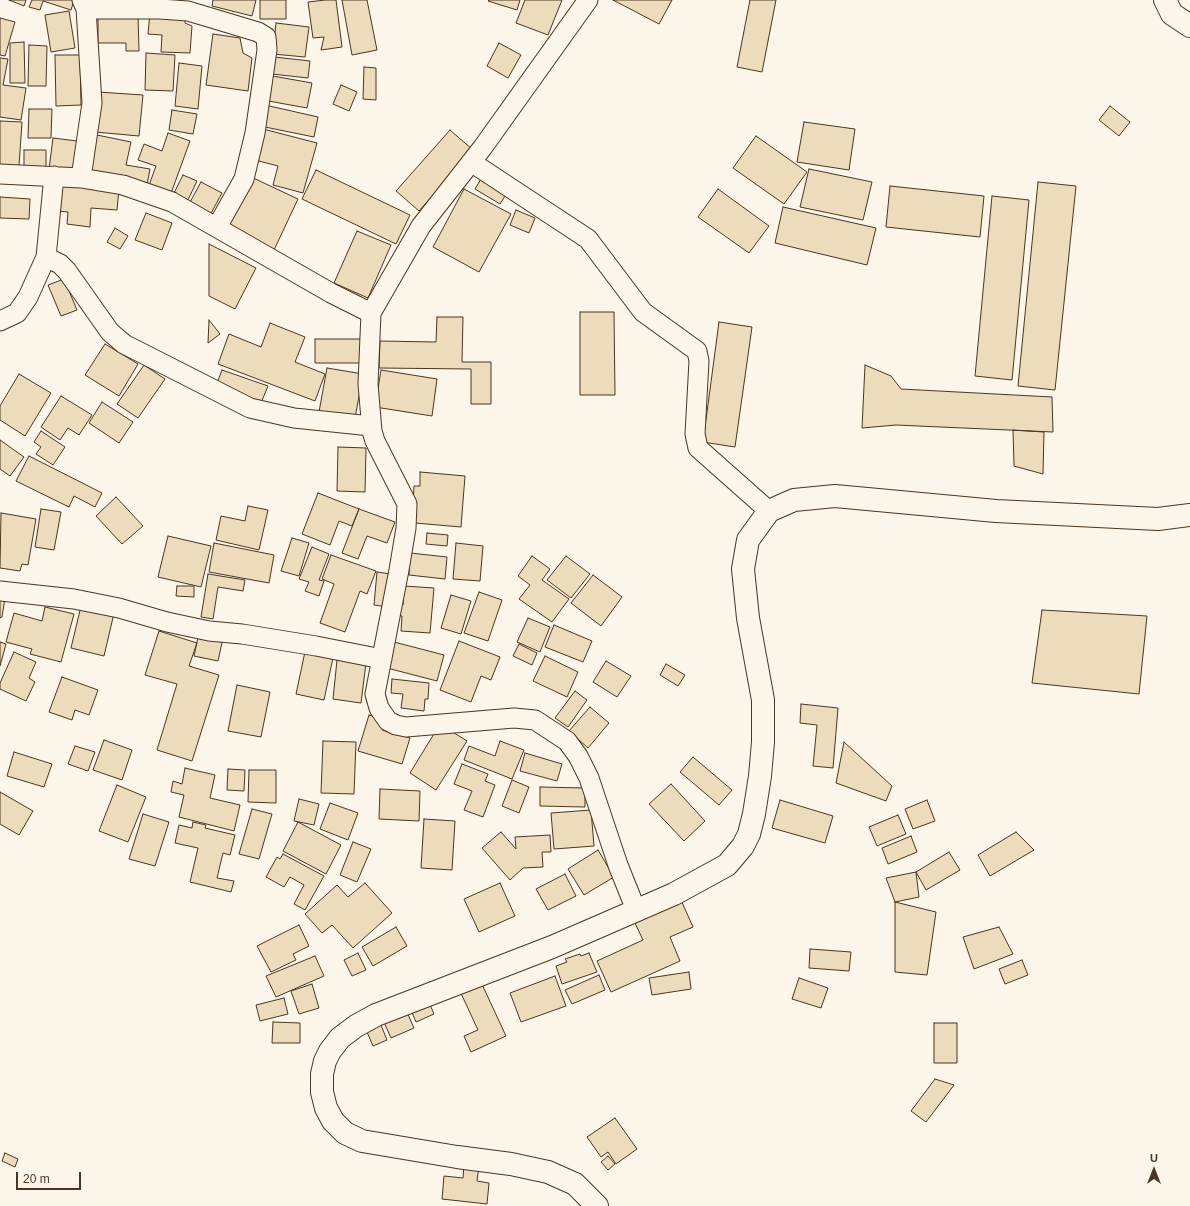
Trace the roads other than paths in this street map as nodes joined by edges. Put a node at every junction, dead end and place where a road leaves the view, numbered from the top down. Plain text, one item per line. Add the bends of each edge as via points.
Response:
1 (588, 0) edge
2 (1165, 0) edge
3 (84, 5) edge
4 (1190, 26) edge
5 (471, 162) junction
6 (0, 174) edge
7 (54, 176) junction
8 (81, 178) junction
9 (217, 227) junction
10 (46, 257) junction
11 (371, 313) junction
12 (0, 321) edge
13 (371, 426) junction
14 (769, 511) junction
15 (1190, 515) edge
16 (0, 591) edge
17 (382, 659) junction
18 (636, 910) junction
19 (597, 1206) edge

1 - 5 street
2 - 4 highway via 1172,14
3 - 8 street via 92,103
3 - 9 street via 188,11 258,32 266,37 267,50 255,133 244,179
5 - 11 street via 421,226
5 - 14 street via 588,239 643,312 697,351 699,361 695,434 698,448
6 - 7 street
7 - 8 street
7 - 10 street
8 - 9 street via 123,185 172,202
9 - 11 street
10 - 12 street via 28,297 17,313
10 - 13 street via 63,267 110,332 124,344 250,408 294,418
11 - 13 street via 368,384
13 - 17 street via 375,441 407,504 404,542
14 - 15 highway via 794,500 835,496 996,511 1158,519
14 - 18 highway via 748,540 743,569 748,618 763,700 760,776 750,834 727,865 674,894
16 - 17 street via 74,599 209,631 242,634
17 - 18 street via 375,694 379,708 388,720 396,725 406,727 514,718 535,720 567,741 589,778
18 - 19 highway via 552,947 376,1015 340,1038 330,1051 322,1074 322,1092 326,1108 345,1133 362,1141 548,1172 575,1184

